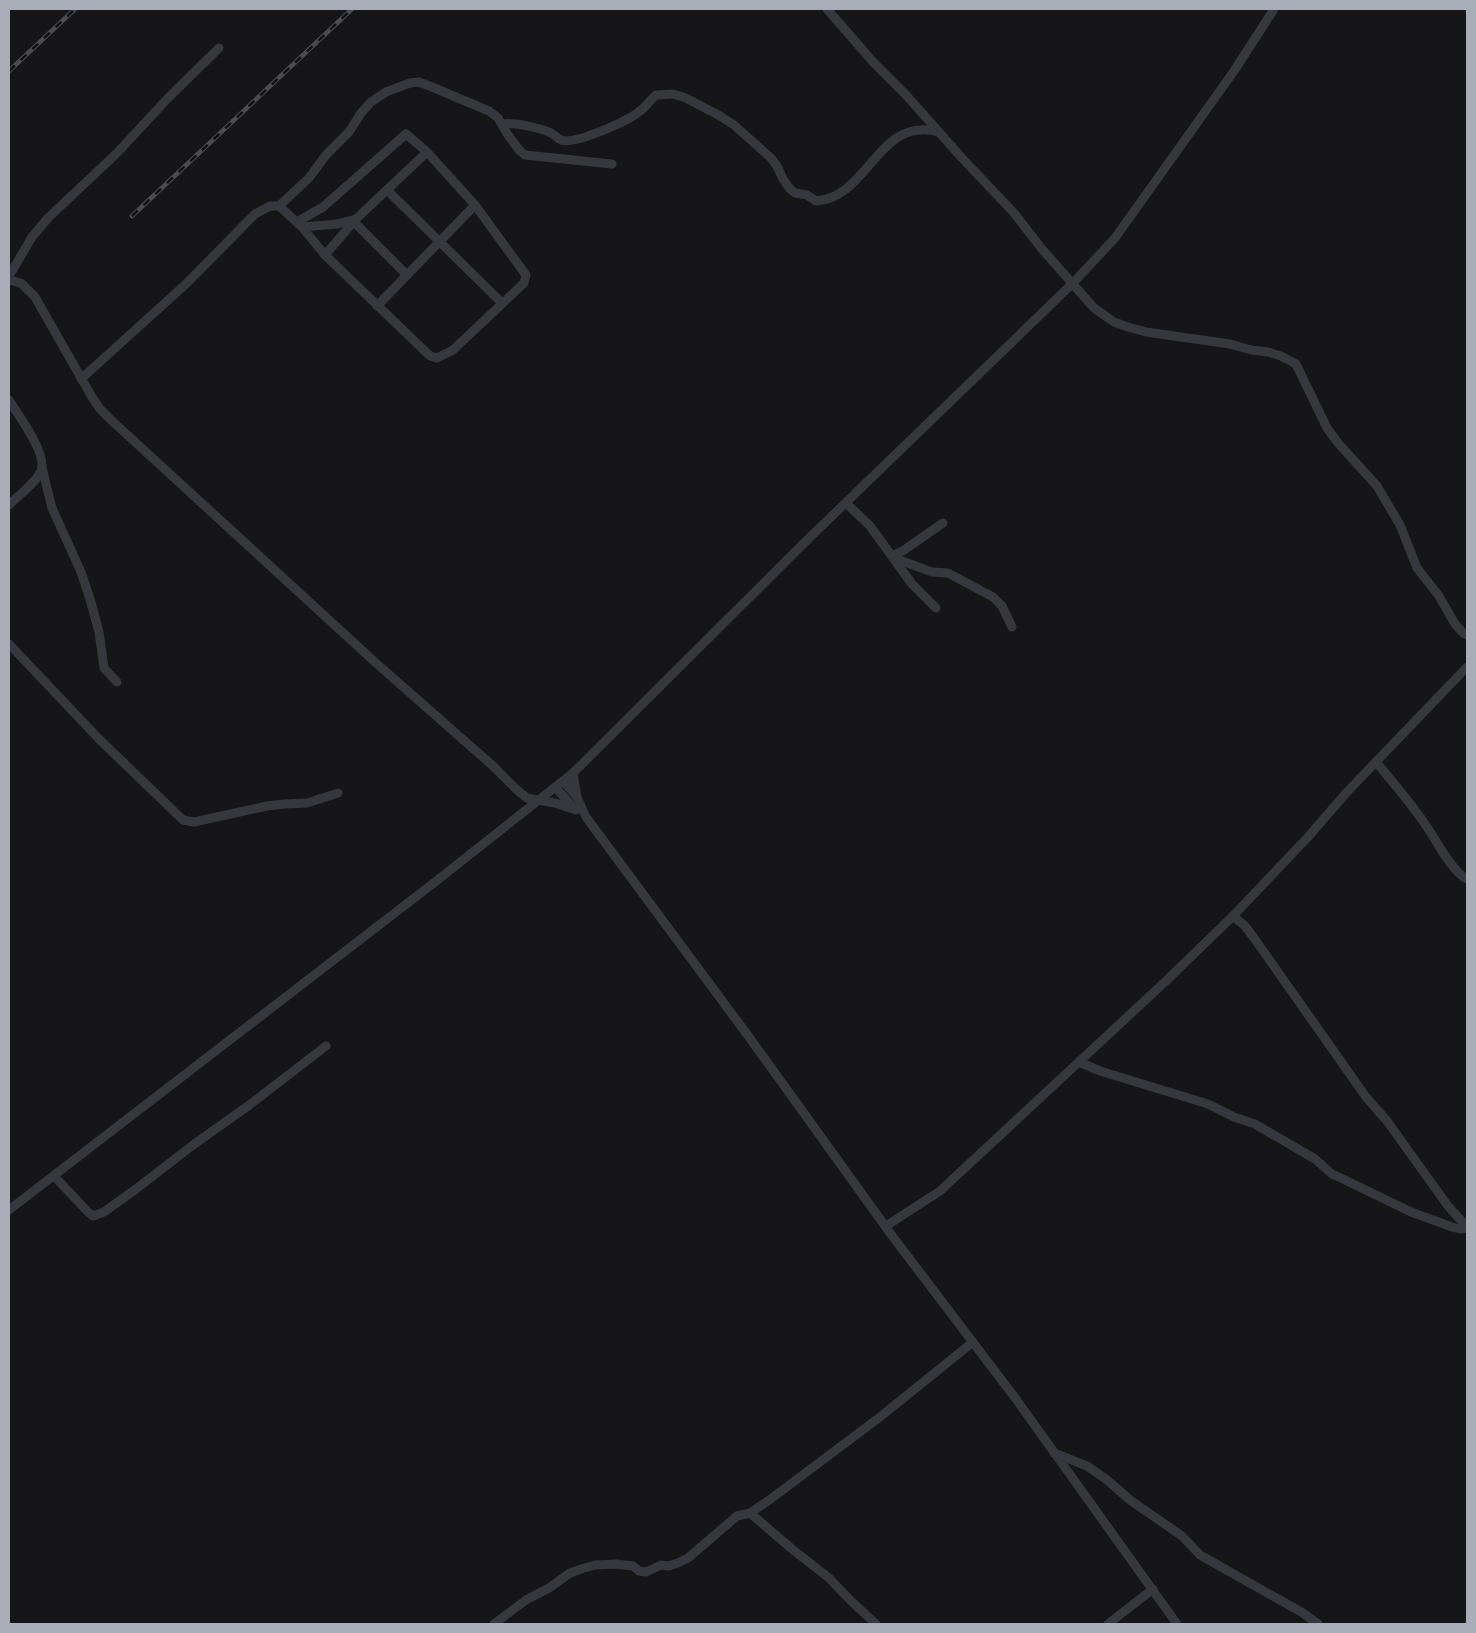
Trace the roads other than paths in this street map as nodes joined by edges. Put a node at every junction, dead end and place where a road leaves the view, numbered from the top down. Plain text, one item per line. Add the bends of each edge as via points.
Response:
1 (827, 9) edge
2 (1274, 9) edge
3 (219, 48) dead end
4 (502, 124) junction
5 (939, 132) junction
6 (427, 152) junction
7 (612, 164) dead end
8 (387, 190) junction
9 (475, 205) junction
10 (279, 206) junction
11 (355, 220) junction
12 (299, 225) junction
13 (440, 241) junction
14 (325, 255) junction
15 (407, 275) junction
16 (9, 276) edge
17 (9, 280) edge
18 (1073, 283) junction
19 (502, 303) junction
20 (376, 306) junction
21 (82, 379) junction
22 (9, 400) edge
23 (42, 468) junction
24 (846, 503) junction
25 (9, 505) edge
26 (944, 523) dead end
27 (893, 557) junction
28 (936, 608) dead end
29 (1012, 627) dead end
30 (1467, 634) edge
31 (9, 644) edge
32 (1467, 667) edge
33 (117, 682) dead end
34 (1376, 762) junction
35 (573, 773) junction
36 (563, 781) junction
37 (555, 787) junction
38 (338, 793) dead end
39 (577, 797) junction
40 (539, 801) junction
41 (576, 810) junction
42 (586, 817) junction
43 (1467, 879) edge
44 (1233, 916) junction
45 (326, 1046) dead end
46 (1079, 1062) junction
47 (54, 1176) junction
48 (9, 1210) edge
49 (886, 1226) junction
50 (1467, 1227) edge
51 (973, 1342) junction
52 (1054, 1453) junction
53 (750, 1513) junction
54 (1153, 1589) junction
55 (494, 1624) edge
56 (876, 1624) edge
57 (1108, 1624) edge
58 (1178, 1624) edge
59 (1318, 1624) edge

1 - 5 street
2 - 18 street via 1234,71 1114,238
3 - 16 street via 117,153 48,218 32,237
4 - 5 street via 518,123 569,141 617,124 640,111 656,95 673,94 734,125 771,158 790,189 816,201 838,196 897,136 919,128
4 - 7 street via 525,155
4 - 10 street via 489,111 419,82 410,82 371,102 309,178
5 - 18 street
6 - 8 street
6 - 9 street
6 - 12 street via 406,134
8 - 11 street
8 - 13 street
9 - 13 street
9 - 19 street via 526,275 524,282
10 - 12 street
10 - 21 street via 270,206 255,214 187,283
11 - 12 street
11 - 14 street
11 - 15 street
12 - 14 street
13 - 15 street
13 - 19 street
14 - 20 street
15 - 20 street
17 - 21 street via 22,283 35,297
18 - 24 street
18 - 30 street via 1094,308 1114,322 1146,332 1268,352 1296,364 1327,428 1377,486 1400,524 1417,568 1455,624
19 - 20 street via 453,350 437,358 430,356
21 - 40 street via 100,409 516,789 527,798
22 - 23 street via 40,452
23 - 25 street via 38,477
23 - 33 street via 52,508 90,599 104,668
24 - 27 street via 870,526
24 - 35 street
26 - 27 street
27 - 28 street via 912,584
27 - 29 street via 932,572 948,573 993,597 1002,606
31 - 38 street via 99,739 183,820 194,822 267,806 307,803
32 - 34 street
34 - 43 street via 1424,822 1453,866
34 - 44 street
35 - 36 street
35 - 39 street
36 - 37 street
36 - 39 street
37 - 40 street
37 - 41 street
39 - 42 street
40 - 41 street via 555,802
40 - 47 street
41 - 42 street
42 - 49 street
44 - 46 street
44 - 50 street via 1245,926 1366,1097
45 - 47 street via 104,1212 93,1216
46 - 49 street via 940,1191
46 - 50 street via 1203,1102 1255,1124 1315,1159 1332,1174 1400,1208 1452,1227
47 - 48 street
49 - 51 street
51 - 52 street
51 - 53 street via 880,1417
52 - 54 street
52 - 59 street via 1086,1466 1182,1536 1200,1555
53 - 55 street via 737,1516 678,1563 646,1572 616,1564 581,1569 526,1600
53 - 56 street via 829,1578
54 - 57 street
54 - 58 street

